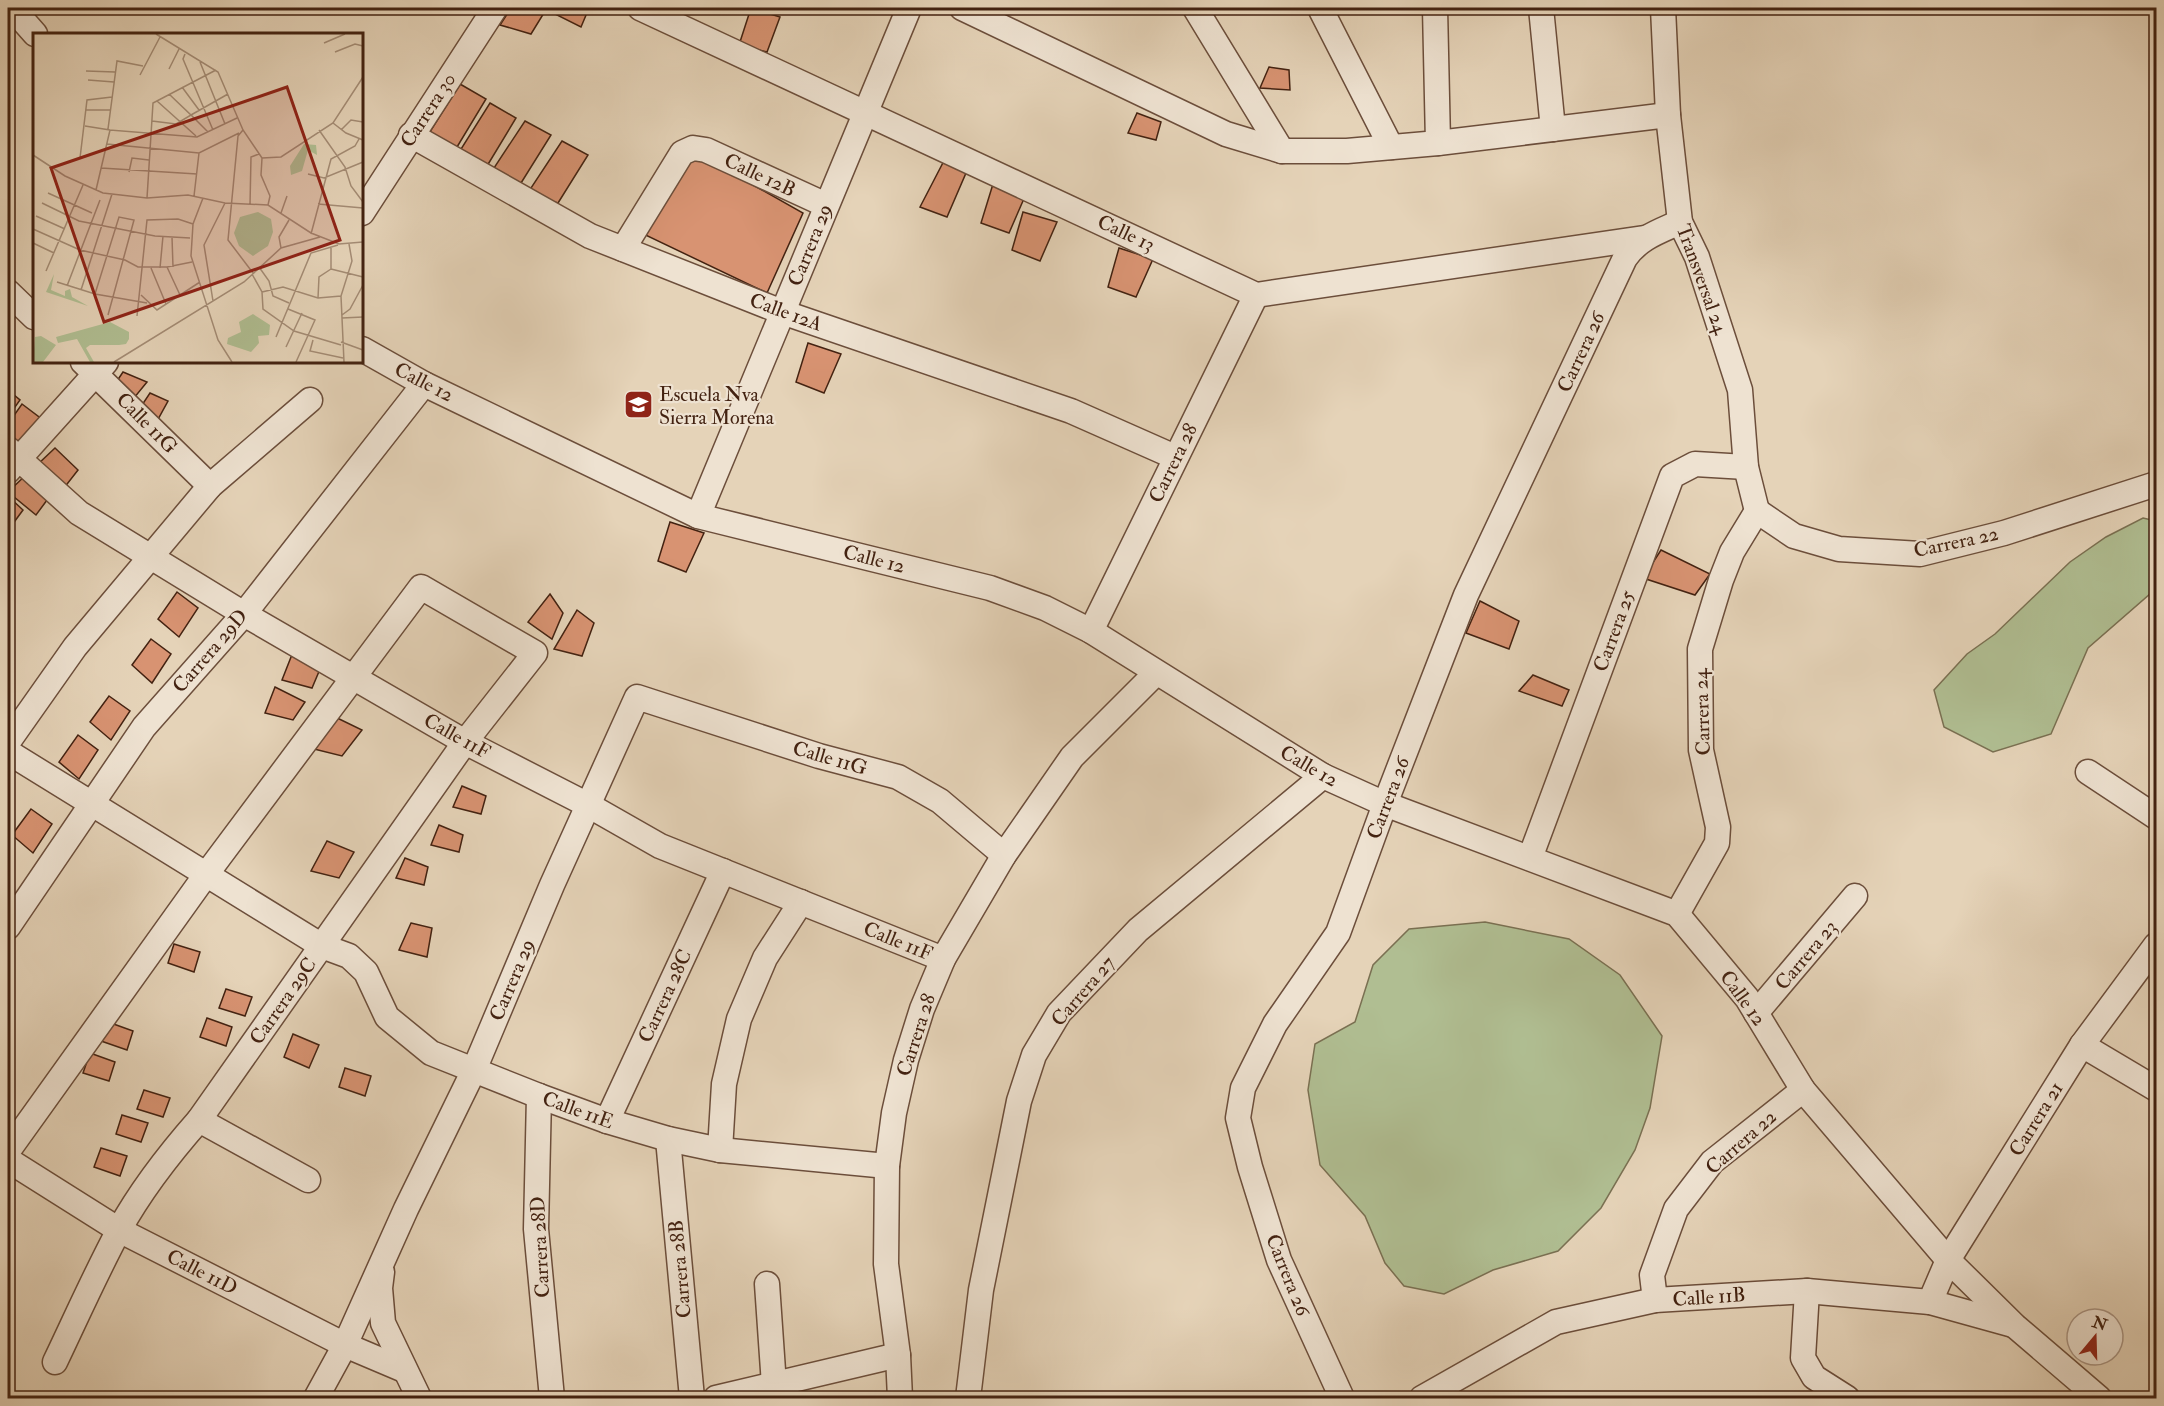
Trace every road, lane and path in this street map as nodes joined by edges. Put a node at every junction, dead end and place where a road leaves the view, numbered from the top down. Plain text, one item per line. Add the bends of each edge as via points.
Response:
1 (12, 8) edge
2 (495, 8) edge
3 (640, 8) edge
4 (909, 8) edge
5 (962, 8) edge
6 (1195, 8) edge
7 (1320, 8) edge
8 (1436, 8) edge
9 (1541, 8) edge
10 (1663, 8) edge
11 (34, 33) edge
12 (866, 111) junction
13 (1668, 115) junction
14 (1553, 129) junction
15 (411, 135) junction
16 (1437, 142) junction
17 (1391, 147) junction
18 (1282, 151) junction
19 (826, 205) junction
20 (363, 211) edge
21 (1680, 222) junction
22 (1644, 238) junction
23 (623, 249) junction
24 (8, 292) edge
25 (1256, 295) junction
26 (782, 312) junction
27 (33, 316) edge
28 (363, 350) edge
29 (95, 365) edge
30 (424, 384) junction
31 (310, 400) dead end
32 (1175, 457) junction
33 (11, 460) edge
34 (1746, 467) junction
35 (2157, 484) edge
36 (210, 486) junction
37 (1757, 511) junction
38 (698, 516) junction
39 (149, 556) junction
40 (244, 614) junction
41 (1091, 631) junction
42 (1156, 673) junction
43 (353, 677) junction
44 (637, 697) joint
45 (8, 742) edge
46 (465, 742) junction
47 (8, 752) edge
48 (2088, 772) dead end
49 (1323, 776) junction
50 (93, 804) junction
51 (1385, 804) junction
52 (588, 806) junction
53 (2157, 817) edge
54 (1004, 855) junction
55 (1530, 858) junction
56 (723, 871) junction
57 (205, 876) junction
58 (1855, 896) dead end
59 (801, 902) junction
60 (1677, 914) junction
61 (8, 927) edge
62 (2157, 945) edge
63 (322, 946) junction
64 (943, 959) junction
65 (1756, 1013) junction
66 (2082, 1046) junction
67 (474, 1070) junction
68 (2157, 1089) edge
69 (1803, 1090) junction
70 (539, 1096) junction
71 (199, 1120) junction
72 (607, 1121) junction
73 (668, 1139) junction
74 (720, 1150) junction
75 (8, 1152) edge
76 (8, 1160) edge
77 (887, 1166) junction
78 (308, 1180) dead end
79 (119, 1230) junction
80 (1948, 1260) junction
81 (382, 1261) junction
82 (767, 1284) dead end
83 (1807, 1291) junction
84 (1655, 1300) junction
85 (1930, 1302) junction
86 (2015, 1326) junction
87 (345, 1345) junction
88 (898, 1355) junction
89 (55, 1362) dead end
90 (404, 1370) junction
91 (774, 1385) junction
92 (316, 1398) edge
93 (419, 1398) edge
94 (552, 1398) edge
95 (692, 1398) edge
96 (716, 1398) edge
97 (900, 1398) edge
98 (968, 1398) edge
99 (1342, 1398) edge
100 (1425, 1398) edge
101 (1846, 1398) edge
102 (2099, 1398) edge

1 - 11 street
2 - 15 street, Carrera 30
3 - 12 street, Calle 13
4 - 12 street, Carrera 29
5 - 18 street via 1226,134
6 - 18 street
7 - 17 street
8 - 16 street
9 - 14 street
10 - 13 street, Transversal 24
12 - 19 street, Carrera 29
12 - 25 street, Calle 13
13 - 14 street
13 - 21 street, Transversal 24
14 - 16 street
15 - 20 street, Carrera 30
15 - 23 street, Calle 12A via 590,236
16 - 17 street
17 - 18 street
19 - 23 street, Calle 12B via 706,150 693,148 682,153
19 - 26 street, Carrera 29
21 - 22 street, Carrera 26
21 - 34 street, Transversal 24 via 1697,257 1740,390
22 - 25 street
22 - 51 street, Carrera 26 via 1633,247 1617,273 1466,595
23 - 26 street, Calle 12A
24 - 27 street
25 - 32 street, Carrera 28
26 - 32 street, Calle 12A via 1071,411
26 - 38 street, Carrera 29
28 - 30 street, Calle 12
29 - 33 street
29 - 36 street, Calle 11G
30 - 38 street, Calle 12
30 - 40 street, Carrera 29D
31 - 36 street
32 - 41 street, Carrera 28
33 - 39 street, Calle 11F via 79,513
34 - 37 street, Transversal 24
34 - 55 street, Carrera 25 via 1695,464 1672,476
35 - 37 street, Carrera 22 via 2004,533 1920,554 1839,549 1794,536
36 - 39 street
37 - 60 street, Carrera 24 via 1732,552 1700,649 1701,750 1718,827 1717,843
38 - 41 street, Calle 12 via 990,588 1045,608
39 - 40 street, Calle 11F
39 - 45 street via 75,647
40 - 43 street, Calle 11F
40 - 50 street, Carrera 29D via 144,727
41 - 42 street, Calle 12
42 - 49 street, Calle 12
42 - 54 street, Carrera 28 via 1072,757
43 - 46 street, Calle 11F
43 - 46 street, Carrera 29C via 421,587 535,653
43 - 57 street
44 - 52 street, Carrera 29
44 - 54 street, Calle 11G via 819,756 898,777 940,801
46 - 52 street, Calle 11F
46 - 63 street, Carrera 29C
47 - 50 street, Calle 11E
48 - 53 street
49 - 51 street, Calle 12
49 - 98 street, Carrera 27 via 1138,930 1059,1013 1034,1055 1020,1101 981,1290
50 - 57 street, Calle 11E
50 - 61 street, Carrera 29D
51 - 55 street, Calle 12
51 - 99 street, Carrera 26 via 1338,933 1275,1024 1243,1088 1238,1118 1279,1260
52 - 56 street, Calle 11F via 660,846
52 - 67 street, Carrera 29
54 - 64 street, Carrera 28
55 - 60 street, Calle 12
56 - 59 street, Calle 11F
56 - 72 street, Carrera 28C
57 - 63 street, Calle 11E
57 - 75 street
58 - 65 street, Carrera 23
59 - 64 street, Calle 11F
59 - 74 street via 765,958 739,1019 724,1084
60 - 65 street, Calle 12
62 - 66 street, Carrera 21
63 - 67 street, Calle 11E via 349,956 366,972 387,1017 431,1053
63 - 71 street, Carrera 29C
64 - 77 street, Carrera 28 via 906,1060
65 - 69 street, Calle 12
66 - 68 street
66 - 80 street, Carrera 21
67 - 70 street, Calle 11E
67 - 81 street, Carrera 29
69 - 80 street, Calle 12
69 - 84 street, Carrera 22 via 1712,1162 1676,1209 1652,1275
70 - 72 street, Calle 11E
70 - 94 street, Carrera 28D via 536,1229
71 - 78 street
71 - 79 street, Carrera 29C via 169,1154
72 - 73 street, Calle 11E
73 - 74 street, Calle 11E
73 - 95 street, Carrera 28B
74 - 77 street, Calle 11E
76 - 79 street, Calle 11D
77 - 88 street, Carrera 28 via 886,1264
79 - 87 street, Calle 11D
79 - 89 street, Carrera 29C
80 - 85 street, Carrera 21
80 - 86 street, Calle 12
81 - 87 street, Carrera 29
81 - 90 street, Carrera 29 via 383,1323
82 - 91 street
83 - 84 street, Calle 11B
83 - 85 street, Calle 11B
83 - 101 street via 1803,1358 1814,1377
84 - 100 street, Calle 11B via 1556,1322
85 - 86 street, Calle 11B
86 - 102 street, Calle 12
87 - 90 street, Calle 11D
87 - 92 street, Carrera 29
88 - 91 street
88 - 97 street, Carrera 28
90 - 93 street, Carrera 29
91 - 96 street

